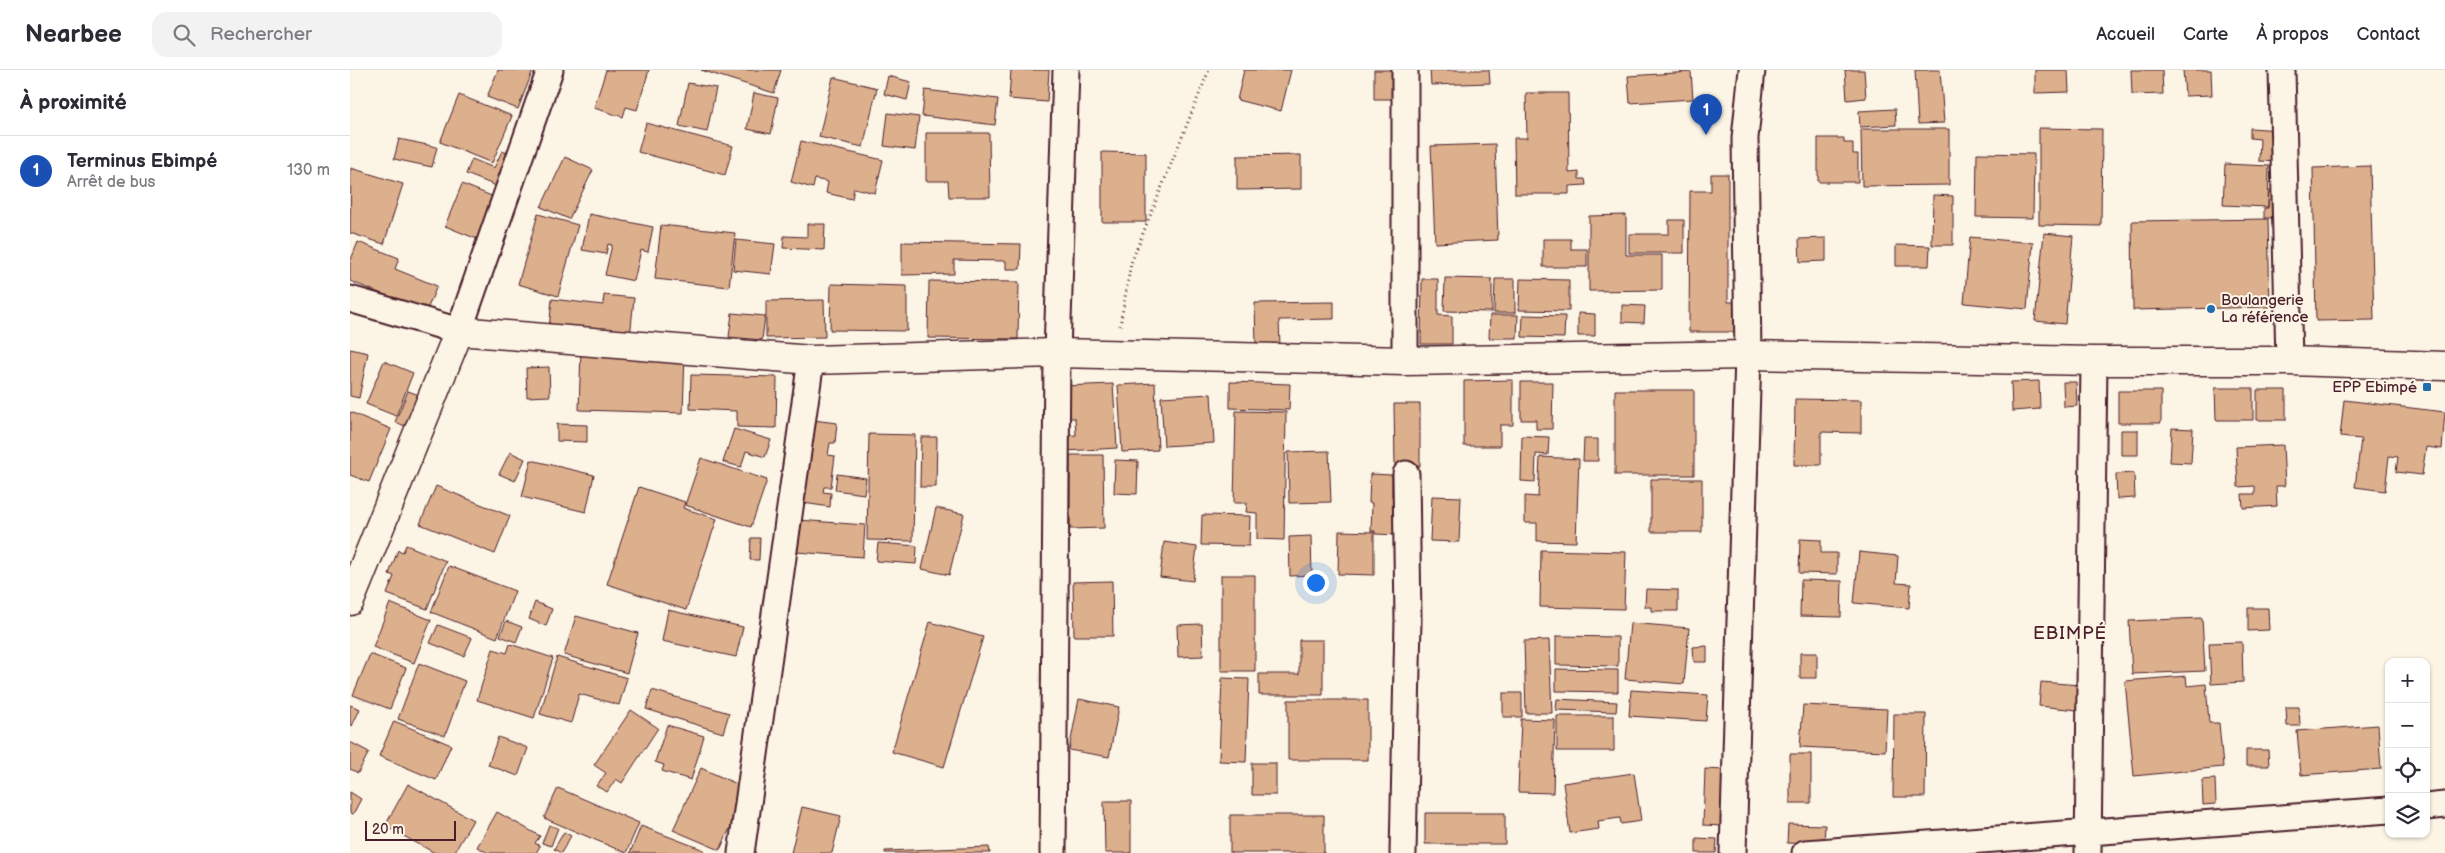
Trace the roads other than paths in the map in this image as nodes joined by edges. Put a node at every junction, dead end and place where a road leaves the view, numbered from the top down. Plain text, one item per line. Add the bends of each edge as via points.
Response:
1 (550, 70) edge
2 (1066, 70) edge
3 (1405, 70) edge
4 (1752, 70) edge
5 (2282, 70) edge
6 (350, 299) edge
7 (459, 331) junction
8 (1057, 353) junction
9 (1748, 355) junction
10 (811, 360) junction
11 (1405, 361) junction
12 (2094, 361) junction
13 (2289, 361) junction
14 (2445, 366) edge
15 (1406, 474) dead end
16 (350, 601) edge
17 (2445, 805) edge
18 (2430, 807) edge
19 (2385, 810) edge
20 (2088, 843) edge
21 (741, 853) edge
22 (1053, 853) edge
23 (1403, 853) edge
24 (1733, 853) edge
25 (1805, 853) edge

1 - 7 street
2 - 8 street
3 - 11 street
4 - 9 street via 1745,138
5 - 13 street
6 - 7 street
7 - 10 street
7 - 16 street
8 - 10 street
8 - 11 street
8 - 22 street
9 - 11 street
9 - 12 street
9 - 24 street
10 - 21 street
12 - 13 street
12 - 20 street
13 - 14 street
15 - 23 street via 1408,620
17 - 18 street
19 - 20 street
20 - 25 street

